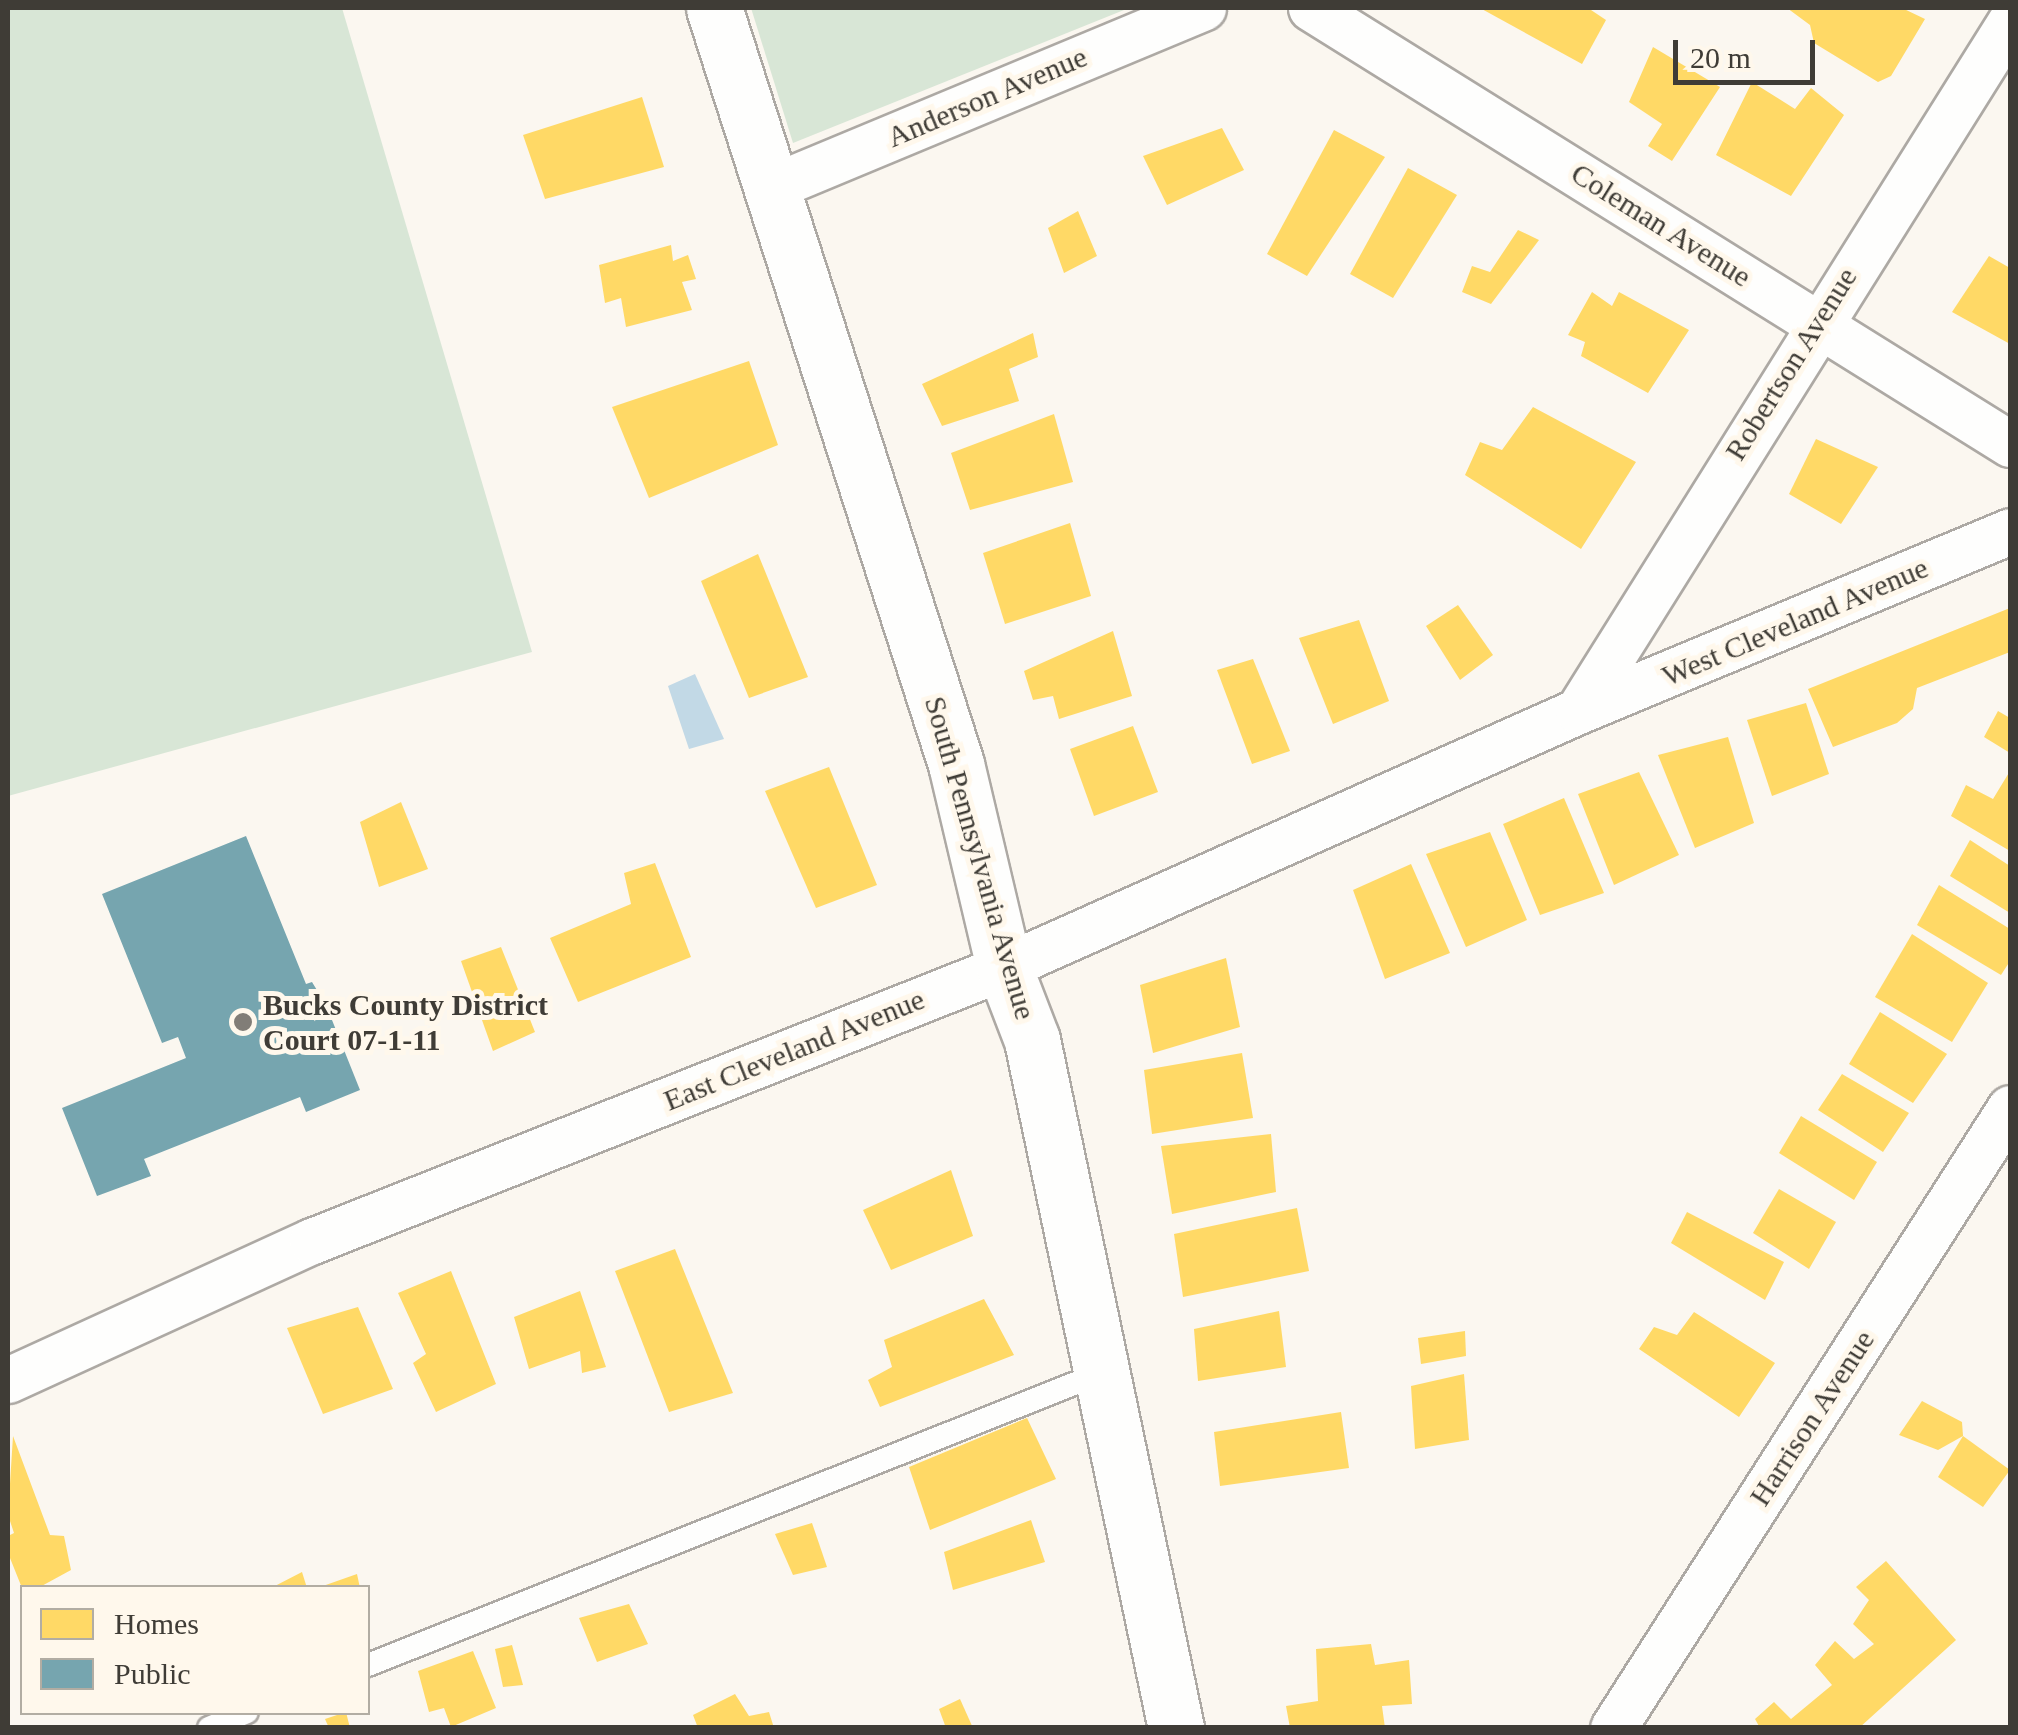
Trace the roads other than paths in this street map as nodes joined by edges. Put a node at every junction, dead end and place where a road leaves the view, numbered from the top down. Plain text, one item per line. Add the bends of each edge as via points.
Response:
1 (714, 8) edge
2 (1203, 8) edge
3 (1311, 8) edge
4 (2010, 22) edge
5 (772, 186) junction
6 (1818, 322) junction
7 (2010, 444) edge
8 (2010, 530) edge
9 (1578, 710) junction
10 (1004, 967) junction
11 (2010, 1108) edge
12 (1101, 1373) junction
13 (8, 1380) edge
14 (370, 1664) edge
15 (240, 1715) edge
16 (210, 1728) edge
17 (1176, 1728) edge
18 (1613, 1728) edge

1 - 5 main road, South Pennsylvania Avenue
2 - 5 street, Anderson Avenue
3 - 6 street, Coleman Avenue
4 - 6 street, Robertson Avenue
5 - 10 main road, South Pennsylvania Avenue via 956,764
6 - 7 street, Coleman Avenue
6 - 9 street, Robertson Avenue
8 - 9 street, West Cleveland Avenue
9 - 10 street, East Cleveland Avenue
10 - 12 main road, South Pennsylvania Avenue via 1032,1040
10 - 13 street, East Cleveland Avenue via 312,1241
11 - 18 street, Harrison Avenue
12 - 14 lane
12 - 17 main road, South Pennsylvania Avenue
15 - 16 lane

